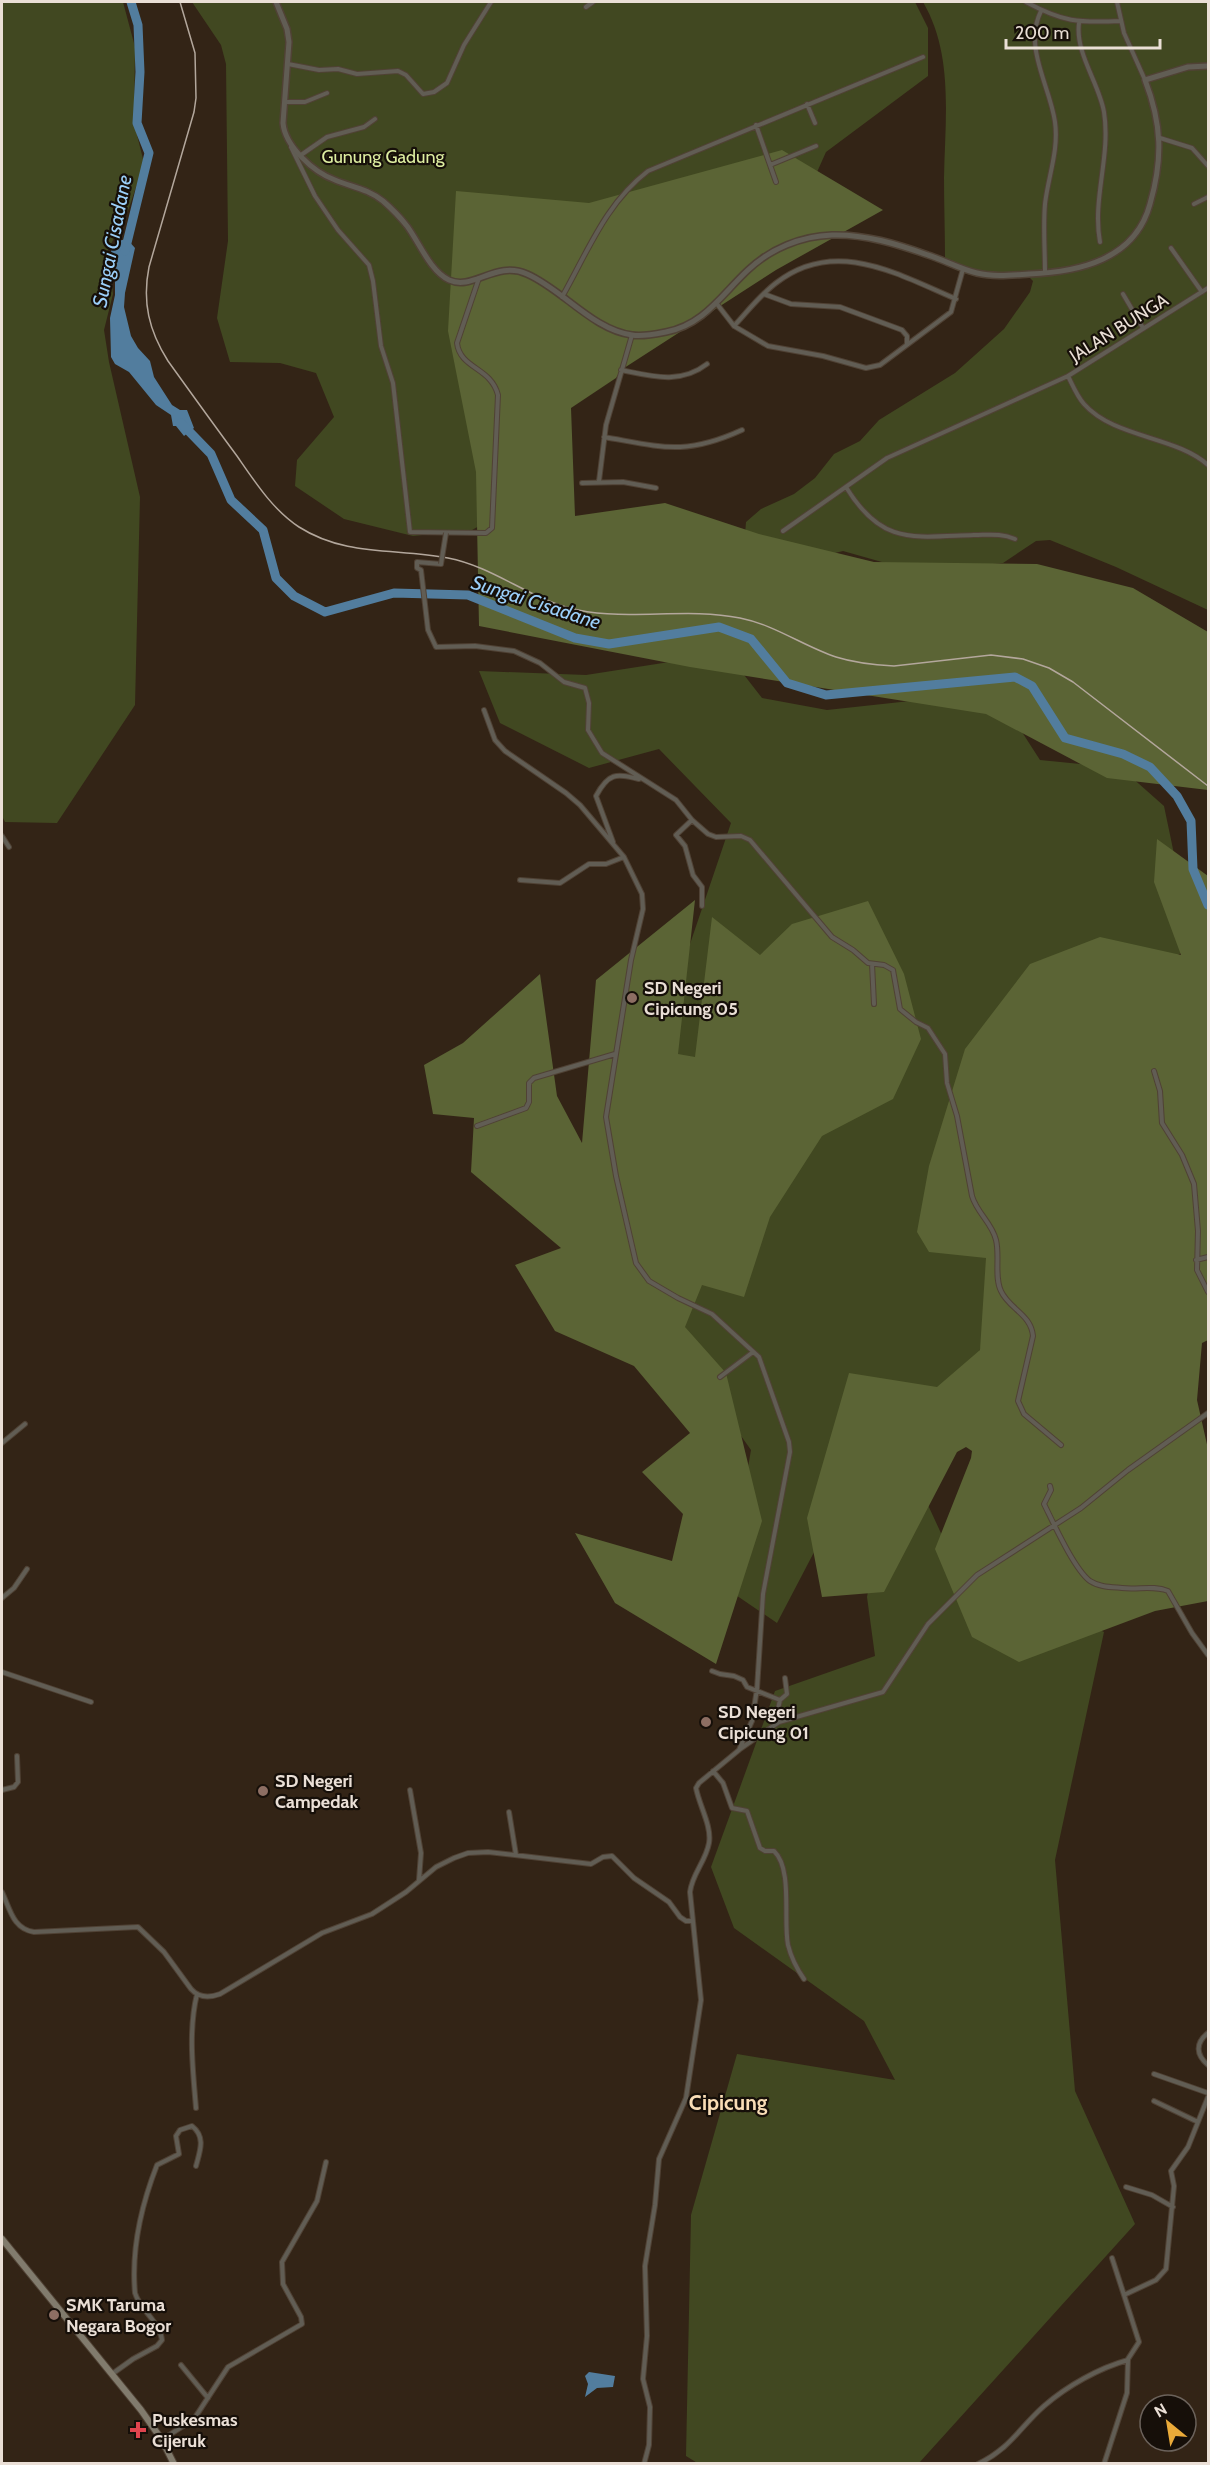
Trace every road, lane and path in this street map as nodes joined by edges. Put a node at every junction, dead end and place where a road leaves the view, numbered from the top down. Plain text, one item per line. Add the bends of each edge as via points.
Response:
1 (276, 2) edge
2 (491, 2) edge
3 (592, 2) edge
4 (1026, 2) edge
5 (1117, 2) edge
6 (586, 7) dead end
7 (1041, 11) junction
8 (1120, 21) junction
9 (1079, 23) junction
10 (923, 57) dead end
11 (288, 64) junction
12 (1209, 66) edge
13 (1145, 80) junction
14 (327, 93) dead end
15 (285, 102) junction
16 (807, 104) junction
17 (375, 119) dead end
18 (815, 123) dead end
19 (756, 125) junction
20 (1160, 138) junction
21 (816, 146) dead end
22 (291, 147) junction
23 (301, 155) junction
24 (770, 165) junction
25 (1209, 166) edge
26 (776, 182) dead end
27 (1209, 197) edge
28 (1194, 204) dead end
29 (1100, 242) dead end
30 (1171, 248) dead end
31 (963, 269) junction
32 (1045, 273) junction
33 (479, 278) junction
34 (1209, 288) edge
35 (1202, 292) junction
36 (764, 294) junction
37 (1123, 294) dead end
38 (562, 297) junction
39 (956, 299) junction
40 (717, 304) junction
41 (734, 326) junction
42 (1143, 328) junction
43 (632, 335) junction
44 (907, 345) junction
45 (707, 364) dead end
46 (621, 370) junction
47 (1068, 376) junction
48 (742, 430) dead end
49 (604, 437) junction
50 (1209, 465) edge
51 (599, 482) junction
52 (582, 483) dead end
53 (846, 487) junction
54 (656, 488) dead end
55 (783, 531) dead end
56 (446, 532) junction
57 (1015, 539) dead end
58 (484, 710) dead end
59 (642, 779) junction
60 (692, 820) junction
61 (2, 836) edge
62 (614, 845) junction
63 (9, 847) dead end
64 (624, 857) junction
65 (520, 880) dead end
66 (702, 906) dead end
67 (872, 964) junction
68 (874, 1004) dead end
69 (615, 1054) junction
70 (1154, 1071) dead end
71 (477, 1126) dead end
72 (1209, 1257) edge
73 (1196, 1260) junction
74 (1209, 1292) edge
75 (753, 1352) junction
76 (720, 1377) dead end
77 (1209, 1413) edge
78 (25, 1424) dead end
79 (2, 1443) edge
80 (1061, 1446) dead end
81 (1050, 1486) dead end
82 (1054, 1525) junction
83 (27, 1569) dead end
84 (2, 1598) edge
85 (1209, 1655) edge
86 (712, 1671) dead end
87 (2, 1672) edge
88 (785, 1678) dead end
89 (757, 1689) junction
90 (780, 1700) junction
91 (91, 1702) dead end
92 (775, 1723) junction
93 (739, 1750) junction
94 (17, 1756) dead end
95 (713, 1771) junction
96 (2, 1790) edge
97 (410, 1790) dead end
98 (508, 1812) dead end
99 (516, 1855) junction
100 (419, 1881) junction
101 (2, 1892) edge
102 (692, 1921) junction
103 (804, 1979) dead end
104 (196, 1994) junction
105 (1209, 2033) edge
106 (1209, 2065) edge
107 (1154, 2074) dead end
108 (1209, 2095) edge
109 (1154, 2101) dead end
110 (195, 2108) dead end
111 (1198, 2122) junction
112 (326, 2162) dead end
113 (196, 2166) dead end
114 (1126, 2187) dead end
115 (1173, 2207) junction
116 (2, 2239) edge
117 (1112, 2258) dead end
118 (1124, 2295) junction
119 (1128, 2360) junction
120 (181, 2365) dead end
121 (112, 2374) junction
122 (208, 2398) junction
123 (162, 2440) junction
124 (174, 2463) edge
125 (644, 2463) edge
126 (978, 2463) edge
127 (1104, 2463) edge

1 - 11 street via 287,29
2 - 11 street via 464,45 450,79 434,92 423,94 398,71 357,74
3 - 6 street
4 - 7 street
5 - 8 street
7 - 9 street
7 - 32 street via 1035,28 1035,47 1056,133 1045,204
8 - 9 street
8 - 13 street
9 - 29 street via 1080,41 1099,93 1105,125 1098,216
10 - 16 street
11 - 15 street
12 - 13 street via 1188,67
13 - 20 street
14 - 15 street via 305,102
15 - 22 street via 284,131
16 - 18 street
16 - 19 street
17 - 23 street via 364,127 327,137
19 - 24 street
19 - 38 street via 660,164 638,178 613,204
20 - 25 street via 1192,148
20 - 32 street via 1154,192 1148,212 1130,240 1105,260
21 - 24 street
22 - 23 street
22 - 56 street via 315,196 369,265 374,281 381,346 393,382 410,532
23 - 33 street via 329,177 365,189 385,202 446,279 458,283
24 - 26 street
27 - 28 street
30 - 35 street
31 - 32 street via 997,276
31 - 39 street
31 - 40 street via 873,238 829,235 795,242 760,260
33 - 38 street via 511,269 549,286
33 - 56 street via 456,343 462,358 491,379 498,395 492,528 486,533
34 - 35 street, JALAN BUNGA
35 - 42 street, JALAN BUNGA
36 - 39 street via 796,271 836,260 874,266
36 - 41 street
36 - 44 street via 791,304 852,310 905,332
37 - 42 street
38 - 43 street via 589,316
39 - 44 street via 947,316
40 - 41 street
40 - 43 street via 682,327
41 - 44 street via 768,346 866,368 879,365
42 - 47 street, JALAN BUNGA
43 - 46 street
45 - 46 street via 689,375 673,378
46 - 49 street
47 - 50 street, JALAN BUNGA via 1082,402 1095,414
47 - 53 street via 887,458
48 - 49 street via 687,448 664,448
49 - 51 street
51 - 52 street
51 - 54 street
53 - 55 street
53 - 57 street via 869,518 893,531 921,536 1000,534
56 - 59 street, bridge via 441,564 417,562 430,637 436,647 514,651 540,663 564,682 585,688 588,730 598,750
58 - 62 street via 495,740 505,751 571,797
59 - 60 street via 676,800
59 - 62 street via 615,775 596,796
60 - 66 street via 676,835 685,846 693,875 702,887
60 - 67 street via 712,835 750,840 832,937
61 - 63 street
62 - 64 street
64 - 65 street via 606,864 589,864 560,883
64 - 69 street via 643,902
67 - 68 street
67 - 80 street via 892,970 900,1009 928,1028 945,1054 947,1083 972,1196 996,1241 999,1288 1032,1328 1018,1401 1024,1414
69 - 71 street via 534,1078 528,1086 526,1108
69 - 75 street via 606,1117 636,1263 649,1281 712,1314
70 - 73 street via 1162,1123 1194,1184
72 - 73 street
73 - 74 street
75 - 76 street
75 - 89 street via 762,1362 790,1445 763,1594
77 - 82 street
78 - 79 street
81 - 82 street via 1043,1502
82 - 85 street via 1089,1580 1110,1587 1155,1587 1168,1591
82 - 92 street via 995,1562 962,1589 920,1635 883,1692
83 - 84 street
86 - 89 street via 731,1675
87 - 91 street
88 - 90 street via 787,1694
89 - 90 street
89 - 93 street via 752,1721
90 - 92 street
92 - 93 street
93 - 95 street
94 - 96 street via 18,1782
95 - 102 street via 696,1788 709,1843 690,1887
95 - 103 street via 732,1808 747,1811 760,1848 774,1851 779,1857 787,1895 788,1947
97 - 100 street via 421,1853
98 - 99 street
99 - 100 street via 463,1855 436,1867
99 - 102 street via 591,1864 612,1856 634,1878 669,1902 680,1917
100 - 104 street via 372,1914 322,1933 220,1994
101 - 104 street via 15,1921 24,1930 138,1927 164,1952
102 - 125 street via 701,2000 686,2098 659,2159 645,2266 647,2336 643,2379 650,2407 649,2445
104 - 110 street via 192,2055
105 - 106 street via 1198,2050
107 - 108 street
108 - 111 street
109 - 111 street
111 - 115 street via 1188,2147 1171,2171
112 - 122 street via 317,2201 282,2262 283,2284 302,2324 228,2367
113 - 121 street via 201,2143 192,2126 176,2136 179,2154 157,2165 137,2229 135,2293 162,2340
114 - 115 street
115 - 118 street via 1166,2269 1156,2280
116 - 121 main road
117 - 118 street
118 - 119 street via 1139,2336
119 - 126 street via 1103,2368 1055,2398 1006,2447
119 - 127 street via 1127,2393
120 - 122 street
121 - 123 main road
122 - 123 street via 194,2419
123 - 124 main road

